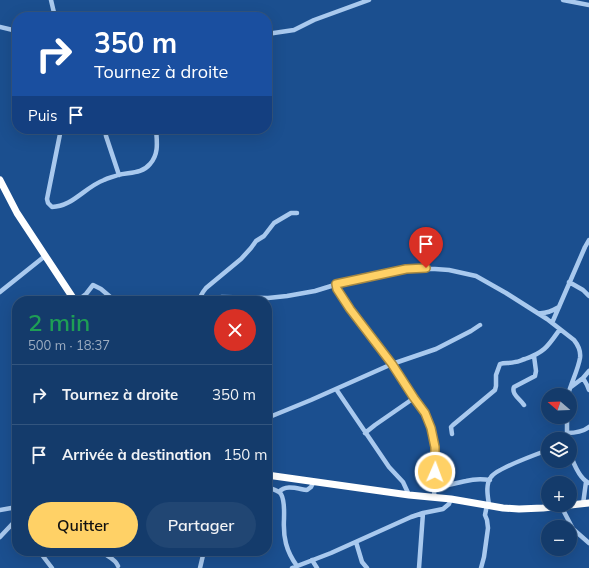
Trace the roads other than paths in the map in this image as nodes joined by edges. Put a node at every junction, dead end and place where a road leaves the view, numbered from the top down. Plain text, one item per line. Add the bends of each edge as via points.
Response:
1 (51, 0) edge
2 (369, 0) edge
3 (563, 0) edge
4 (589, 5) edge
5 (54, 12) edge
6 (0, 27) edge
7 (12, 30) edge
8 (272, 33) edge
9 (60, 134) edge
10 (106, 134) edge
11 (156, 134) edge
12 (119, 175) junction
13 (0, 180) edge
14 (297, 213) dead end
15 (589, 240) edge
16 (587, 248) edge
17 (45, 256) junction
18 (569, 282) junction
19 (336, 284) junction
20 (0, 292) edge
21 (73, 296) edge
22 (83, 296) edge
23 (109, 296) edge
24 (201, 296) edge
25 (589, 296) edge
26 (272, 298) edge
27 (559, 307) junction
28 (538, 314) junction
29 (552, 323) junction
30 (480, 325) dead end
31 (560, 329) junction
32 (534, 356) junction
33 (392, 364) junction
34 (589, 371) edge
35 (583, 378) junction
36 (570, 388) joint
37 (336, 389) junction
38 (589, 390) edge
39 (414, 398) junction
40 (524, 405) dead end
41 (272, 416) edge
42 (589, 426) edge
43 (365, 432) junction
44 (577, 432) edge
45 (452, 434) dead end
46 (541, 452) edge
47 (576, 468) edge
48 (272, 476) edge
49 (490, 480) junction
50 (314, 481) junction
51 (588, 482) edge
52 (272, 488) edge
53 (434, 488) junction
54 (279, 492) junction
55 (409, 495) junction
56 (434, 497) junction
57 (451, 499) junction
58 (586, 503) edge
59 (488, 505) junction
60 (541, 507) edge
61 (12, 508) edge
62 (0, 510) edge
63 (564, 512) edge
64 (423, 513) junction
65 (12, 525) edge
66 (0, 538) edge
67 (356, 542) junction
68 (589, 543) edge
69 (43, 556) edge
70 (108, 556) edge
71 (203, 556) edge
72 (312, 560) junction
73 (118, 566) dead end
74 (295, 567) edge
75 (52, 568) edge
76 (200, 568) edge
77 (317, 568) edge
78 (367, 568) edge
79 (419, 568) edge
80 (481, 568) edge

1 - 5 street
2 - 8 street via 294,30
3 - 4 street
6 - 7 street
9 - 12 street via 47,199 49,206 70,202 95,184
10 - 12 street
11 - 12 street via 156,155 147,168
13 - 17 highway via 17,213
14 - 24 street via 274,223 241,259 211,283
15 - 16 street
16 - 18 street
17 - 20 street
17 - 21 highway
18 - 25 street
18 - 27 street
19 - 26 street via 304,294
19 - 28 street via 406,269 449,270 476,276
19 - 33 street via 350,309
22 - 23 street via 93,285
27 - 28 street
27 - 29 street
28 - 29 street
29 - 31 street
30 - 33 street via 436,349
31 - 32 street via 550,344
31 - 36 street via 574,340 579,350 580,357
32 - 40 street via 535,376 514,387 513,391
32 - 45 street via 500,364 495,378 495,390 451,427
33 - 37 street
33 - 39 street
34 - 35 street
35 - 36 street
35 - 38 street
37 - 41 street
37 - 43 street
39 - 43 street
39 - 53 street via 425,413 433,435 436,450
42 - 44 street
43 - 55 street via 389,467 403,482
46 - 49 street via 497,472
47 - 51 street
48 - 50 highway
49 - 53 street via 467,480
49 - 59 street
50 - 54 street via 307,490 286,488
50 - 55 highway
51 - 58 street
52 - 54 street
53 - 56 street
54 - 74 street via 282,495 287,548
55 - 56 highway
56 - 57 highway
57 - 59 highway
57 - 64 street via 450,504 443,509
59 - 60 highway via 519,509
59 - 80 street via 485,515 488,528
61 - 62 street
63 - 68 street via 573,529
64 - 67 street
64 - 79 street
65 - 66 street
67 - 72 street
67 - 78 street via 362,562
69 - 75 street
70 - 73 street via 115,560
71 - 76 street
72 - 74 street
72 - 77 street

